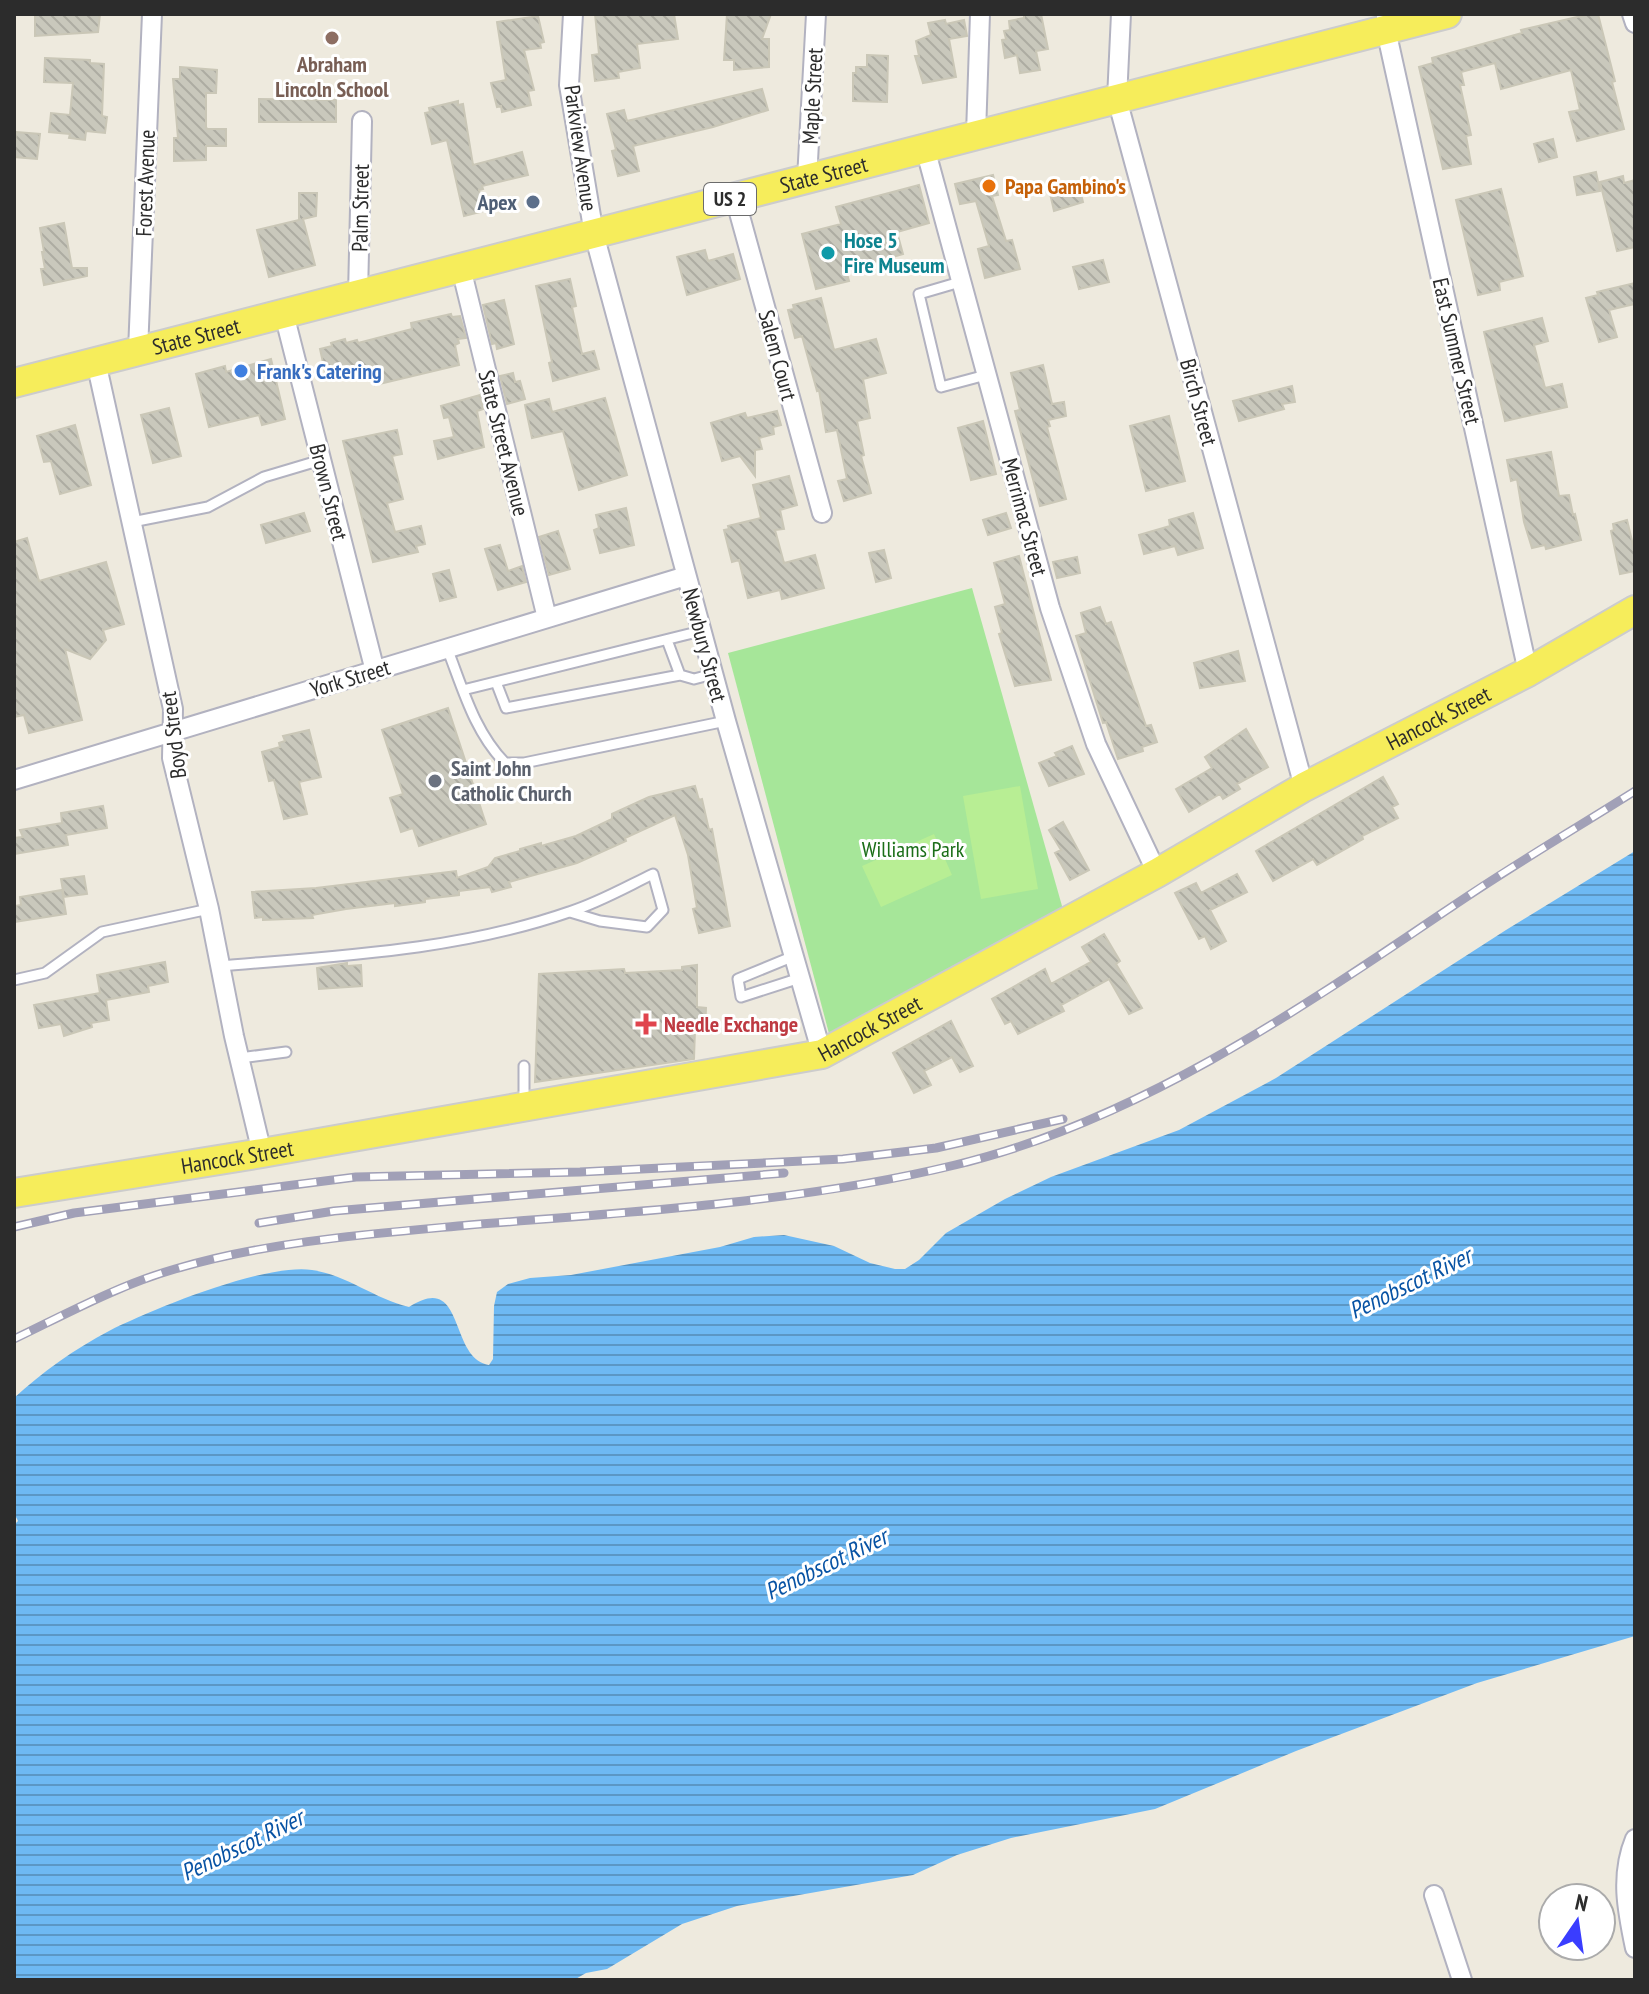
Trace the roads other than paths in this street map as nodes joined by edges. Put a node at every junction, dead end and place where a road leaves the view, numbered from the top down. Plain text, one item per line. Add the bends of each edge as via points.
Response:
1 (152, 14) edge
2 (573, 14) edge
3 (816, 14) edge
4 (980, 14) edge
5 (1121, 14) edge
6 (1447, 14) edge
7 (1632, 14) edge
8 (1386, 22) edge
9 (1635, 23) edge
10 (1117, 99) junction
11 (362, 121) dead end
12 (976, 134) junction
13 (925, 148) junction
14 (807, 179) junction
15 (735, 198) junction
16 (594, 234) junction
17 (461, 268) junction
18 (960, 282) junction
19 (358, 295) junction
20 (284, 314) junction
21 (138, 351) junction
22 (96, 362) junction
23 (986, 375) junction
24 (14, 383) edge
25 (321, 460) junction
26 (822, 513) dead end
27 (131, 522) junction
28 (686, 576) junction
29 (1635, 610) edge
30 (547, 618) junction
31 (701, 631) junction
32 (667, 640) junction
33 (447, 648) junction
34 (375, 671) junction
35 (1528, 672) junction
36 (713, 674) junction
37 (680, 675) junction
38 (496, 682) junction
39 (463, 690) junction
40 (726, 721) junction
41 (173, 732) junction
42 (14, 780) edge
43 (1304, 787) junction
44 (1157, 873) junction
45 (209, 909) junction
46 (570, 912) junction
47 (794, 956) junction
48 (219, 966) junction
49 (800, 978) junction
50 (14, 980) edge
51 (286, 1052) dead end
52 (822, 1054) junction
53 (240, 1058) junction
54 (524, 1066) dead end
55 (524, 1107) junction
56 (262, 1153) junction
57 (14, 1193) edge
58 (1635, 1839) edge
59 (1434, 1895) dead end
60 (1635, 1948) edge
61 (1462, 1980) edge

1 - 21 street, Forest Avenue
2 - 16 street, Parkview Avenue via 569,85
3 - 14 street, Maple Street
4 - 12 street
5 - 10 street, Birch Street
6 - 8 main road, State Street / US 2
7 - 9 street
8 - 10 main road, State Street / US 2
8 - 35 street, East Summer Street
10 - 12 main road, State Street / US 2
10 - 43 street, Birch Street
11 - 19 street, Palm Street
12 - 13 main road, State Street / US 2
13 - 14 main road, State Street / US 2
13 - 18 street, Merrimac Street
14 - 15 main road, State Street / US 2
15 - 16 main road, State Street / US 2
15 - 26 street, Salem Court
16 - 17 main road, State Street / US 2
16 - 28 street, Newbury Street
17 - 19 main road, State Street / US 2
17 - 30 street, State Street Avenue
18 - 23 street, Merrimac Street
18 - 23 lane via 919,294 941,387
19 - 20 main road, State Street / US 2
20 - 21 main road, State Street / US 2
20 - 25 street, Brown Street
21 - 22 main road, State Street / US 2
22 - 24 main road, State Street / US 2
22 - 27 street, Boyd Street
23 - 44 street, Merrimac Street via 1050,608 1096,744
25 - 27 lane via 264,477 208,507
25 - 34 street, Brown Street
27 - 41 street, Boyd Street via 173,709
28 - 30 street, York Street
28 - 31 street, Newbury Street
29 - 35 main road, Hancock Street
30 - 33 street, York Street
31 - 32 lane
31 - 36 street, Newbury Street
32 - 37 lane
32 - 38 lane
33 - 34 street, York Street
33 - 39 lane
34 - 41 street, York Street
35 - 43 main road, Hancock Street
36 - 37 lane via 694,679
36 - 40 street, Newbury Street
37 - 38 lane via 506,708
38 - 39 lane
39 - 40 lane via 475,722 505,763
40 - 47 street, Newbury Street
41 - 42 street, York Street
41 - 45 street, Boyd Street via 172,758
43 - 44 main road, Hancock Street
44 - 52 main road, Hancock Street
45 - 48 street, Boyd Street
45 - 50 lane via 102,932 45,973
46 - 46 lane via 653,874 663,910 647,927
46 - 48 lane via 471,939
47 - 49 street, Newbury Street
47 - 49 lane via 738,979 741,997
48 - 53 street, Boyd Street
49 - 52 street, Newbury Street
51 - 53 lane
52 - 55 main road, Hancock Street
53 - 56 street, Boyd Street
54 - 55 lane
55 - 56 main road, Hancock Street
56 - 57 main road, Hancock Street
58 - 60 street via 1627,1858 1625,1901
59 - 61 street

